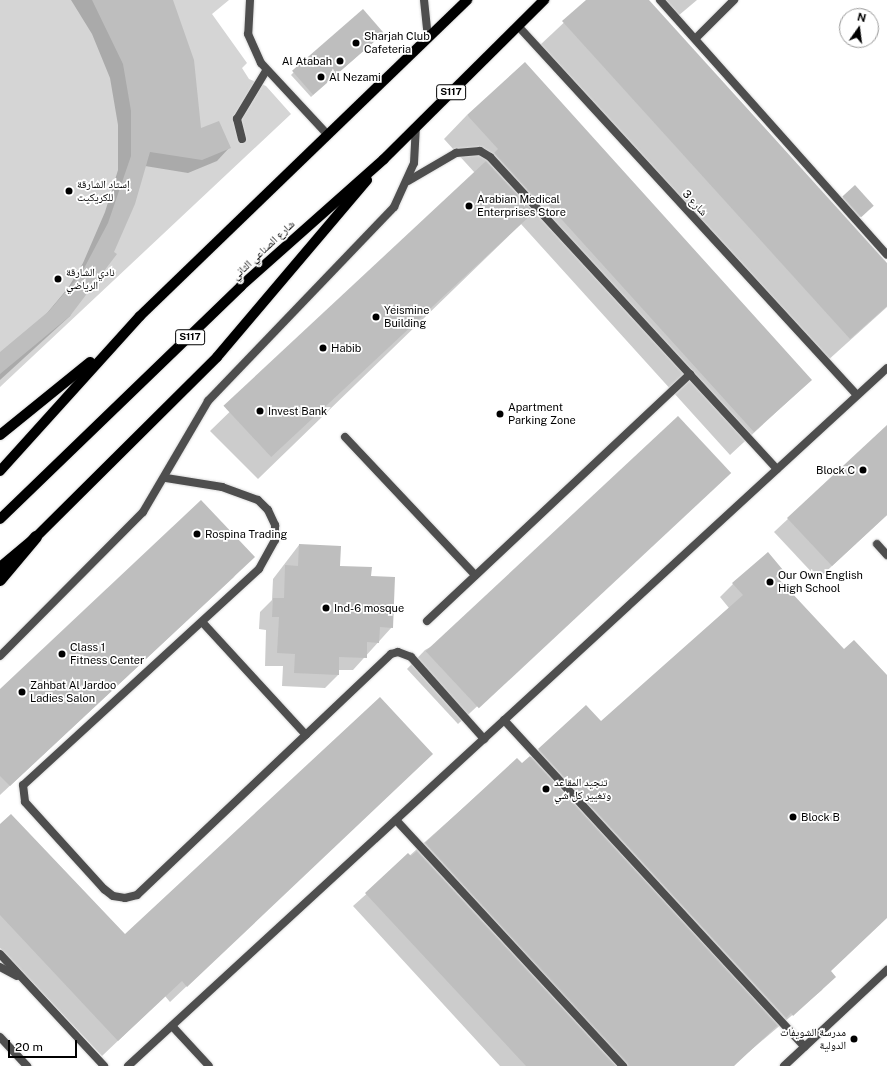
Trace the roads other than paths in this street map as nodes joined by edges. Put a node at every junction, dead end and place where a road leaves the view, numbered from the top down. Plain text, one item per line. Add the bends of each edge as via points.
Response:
1 (250, 0) edge
2 (424, 0) edge
3 (468, 0) edge
4 (544, 0) edge
5 (660, 0) edge
6 (734, 0) edge
7 (518, 26) junction
8 (428, 38) junction
9 (696, 38) junction
10 (266, 71) junction
11 (416, 127) junction
12 (328, 135) junction
13 (242, 139) dead end
14 (384, 159) junction
15 (408, 181) junction
16 (887, 255) edge
17 (140, 316) junction
18 (887, 368) edge
19 (690, 374) junction
20 (857, 395) junction
21 (0, 434) edge
22 (345, 437) dead end
23 (777, 469) junction
24 (0, 471) edge
25 (166, 478) junction
26 (0, 519) edge
27 (36, 537) junction
28 (877, 544) dead end
29 (887, 555) edge
30 (0, 567) edge
31 (475, 575) junction
32 (0, 580) edge
33 (427, 621) dead end
34 (203, 623) junction
35 (0, 656) edge
36 (504, 720) junction
37 (306, 735) junction
38 (484, 739) junction
39 (396, 820) junction
40 (0, 954) edge
41 (0, 967) edge
42 (887, 970) edge
43 (29, 985) junction
44 (172, 1026) junction
45 (0, 1037) edge
46 (805, 1047) junction
47 (27, 1066) edge
48 (104, 1066) edge
49 (128, 1066) edge
50 (209, 1066) edge
51 (623, 1066) edge
52 (784, 1066) edge

1 - 10 street via 248,34
2 - 8 street
3 - 8 main road
4 - 7 main road, شارع الصناعي الثاني / S117
5 - 9 street
6 - 9 street
7 - 11 main road, شارع الصناعي الثاني / S117
7 - 20 street, شارع 3
8 - 12 main road
9 - 16 street
10 - 12 street
10 - 13 street via 238,119
11 - 14 main road, شارع الصناعي الثاني / S117
11 - 15 street via 414,163
12 - 17 main road
14 - 26 main road, شارع الصناعي الثاني / S117 via 241,286
14 - 27 main road via 216,357
15 - 19 street via 456,153 480,151 490,157
15 - 25 street via 385,218 208,401 183,440
17 - 21 main road via 75,376
17 - 24 main road
18 - 20 street
19 - 23 street
19 - 31 street
20 - 23 street
22 - 31 street
23 - 36 street
25 - 34 street via 222,487 258,500 268,510 275,525 269,556
25 - 35 street via 128,528
27 - 30 main road
27 - 32 highway
28 - 29 street
31 - 33 street
34 - 37 street
34 - 37 street via 23,785 25,802 99,883 113,896 125,898 137,895
36 - 38 street
36 - 46 street
37 - 38 street via 386,659 398,652 411,657
38 - 39 street
39 - 44 street
39 - 51 street
40 - 43 street
41 - 43 street
42 - 46 street
43 - 48 street
44 - 49 street
44 - 50 street
45 - 47 street
46 - 52 street

